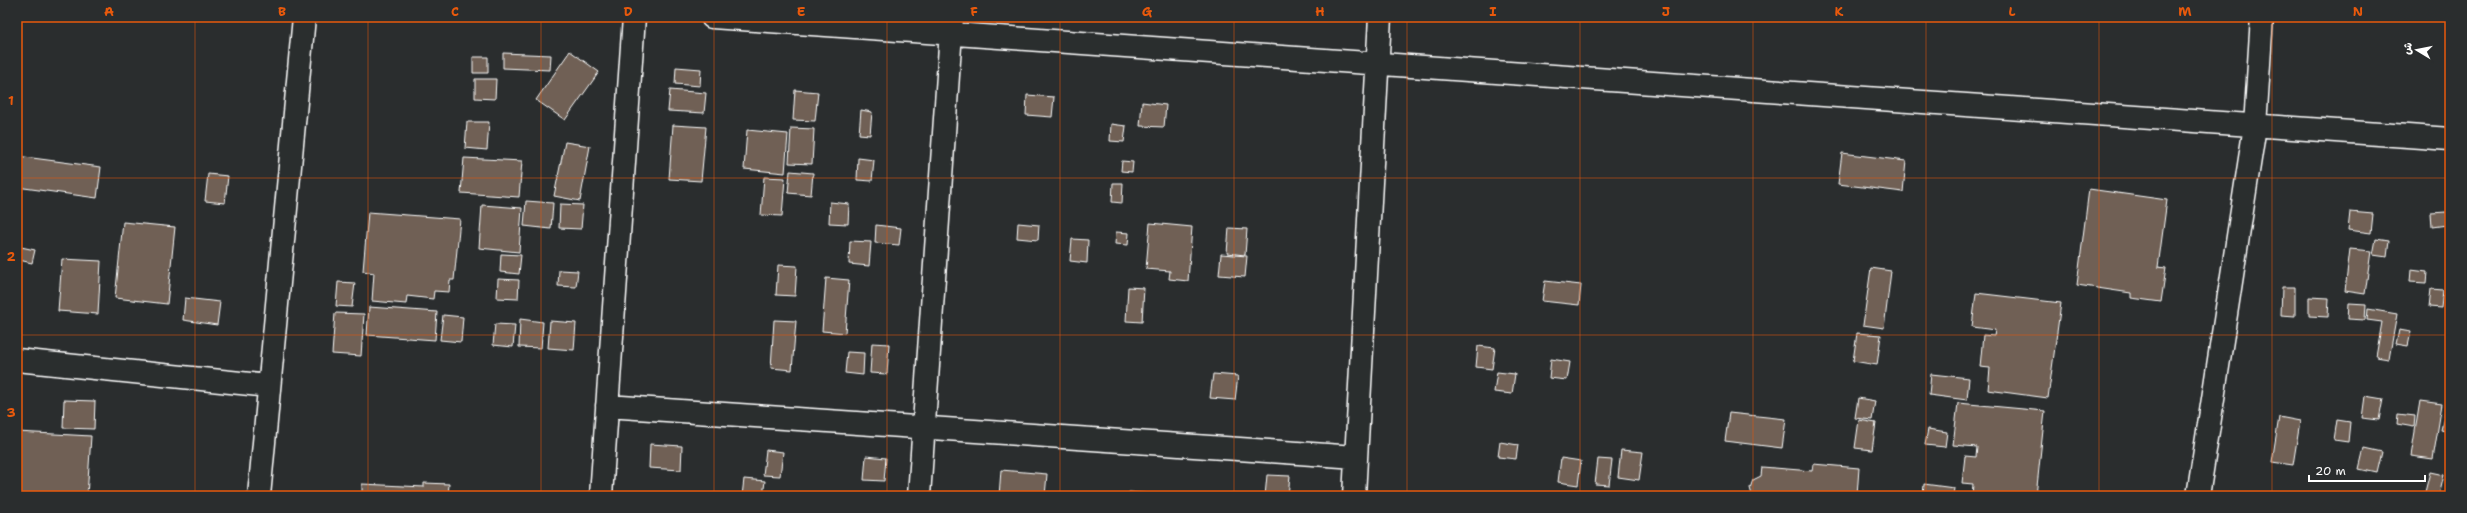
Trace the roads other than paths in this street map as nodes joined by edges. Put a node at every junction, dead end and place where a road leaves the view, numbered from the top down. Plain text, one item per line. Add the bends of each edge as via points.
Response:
1 (304, 17) edge
2 (634, 17) edge
3 (712, 17) edge
4 (1380, 17) edge
5 (2262, 17) edge
6 (952, 25) edge
7 (1377, 64) junction
8 (2255, 126) junction
9 (2450, 139) edge
10 (17, 360) edge
11 (269, 386) junction
12 (607, 406) junction
13 (924, 428) junction
14 (1356, 457) junction
15 (259, 496) edge
16 (601, 496) edge
17 (919, 496) edge
18 (1354, 496) edge
19 (2198, 496) edge

1 - 11 street
2 - 12 street
3 - 6 street
4 - 7 street
5 - 8 street
6 - 7 street
6 - 13 street
7 - 8 street
7 - 14 street
8 - 9 street
8 - 19 street
10 - 11 street
11 - 15 street
12 - 13 street
12 - 16 street
13 - 14 street
13 - 17 street
14 - 18 street

